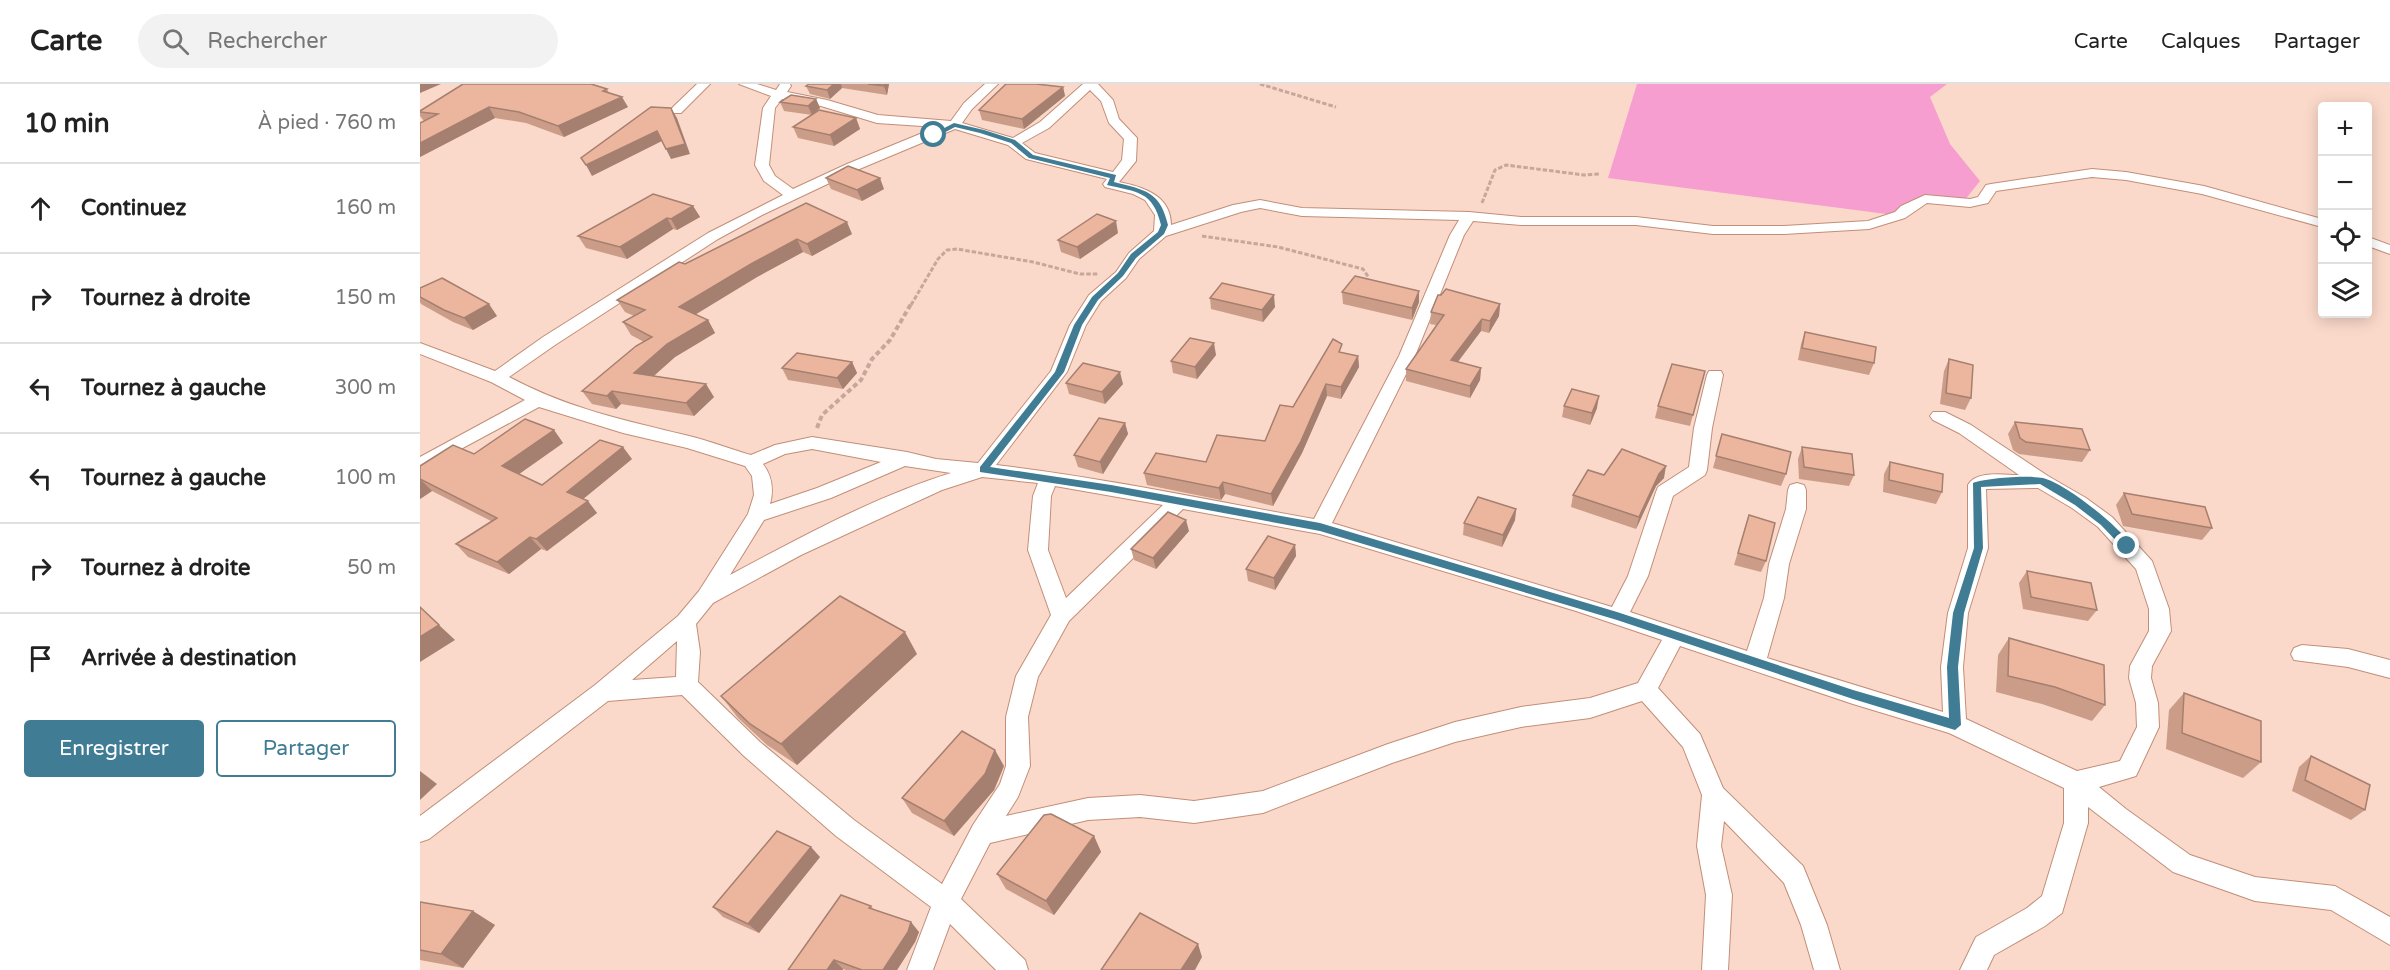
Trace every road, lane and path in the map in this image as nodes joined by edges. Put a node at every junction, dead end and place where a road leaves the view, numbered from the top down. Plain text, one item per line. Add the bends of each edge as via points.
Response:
1 (704, 84) edge
2 (745, 84) edge
3 (787, 84) edge
4 (992, 84) edge
5 (1091, 84) edge
6 (1260, 84) edge
7 (777, 94) junction
8 (1336, 106) dead end
9 (677, 110) dead end
10 (954, 125) junction
11 (1013, 142) junction
12 (1599, 174) dead end
13 (1114, 177) junction
14 (792, 195) junction
15 (1469, 216) junction
16 (2318, 222) edge
17 (1169, 230) junction
18 (2372, 243) edge
19 (2390, 250) edge
20 (1121, 275) junction
21 (1369, 278) edge
22 (420, 348) edge
23 (1715, 375) dead end
24 (497, 378) junction
25 (538, 400) junction
26 (1939, 416) dead end
27 (812, 442) junction
28 (906, 458) junction
29 (752, 462) junction
30 (420, 465) edge
31 (983, 470) junction
32 (1049, 478) junction
33 (2042, 481) junction
34 (1797, 490) dead end
35 (1180, 500) junction
36 (757, 515) junction
37 (1320, 527) junction
38 (706, 597) junction
39 (1062, 615) junction
40 (1617, 616) junction
41 (685, 622) junction
42 (1675, 635) junction
43 (2302, 654) dead end
44 (1755, 662) junction
45 (2390, 669) edge
46 (687, 685) junction
47 (1646, 690) junction
48 (603, 692) junction
49 (1955, 725) junction
50 (2076, 782) junction
51 (1714, 795) junction
52 (420, 831) edge
53 (982, 833) junction
54 (946, 902) junction
55 (2390, 932) edge
56 (920, 970) edge
57 (1015, 970) edge
58 (1714, 970) edge
59 (1827, 970) edge
60 (1973, 970) edge

1 - 9 street
2 - 7 street
3 - 7 street
4 - 10 street
5 - 11 street via 1035,133
5 - 13 street via 1107,100 1113,120 1131,138 1129,161
6 - 8 path
7 - 10 street via 877,119
7 - 14 street via 769,108 762,165 769,178
10 - 11 street
10 - 14 street
11 - 13 street via 1031,156
12 - 15 path via 1506,165 1495,170 1484,201
13 - 17 street via 1110,183 1145,192 1155,200
14 - 24 street via 676,257
15 - 16 street via 1521,221 1636,221 1713,230 1869,225 1900,215 1925,199 1970,203 1983,200 1991,188 2092,173 2204,190
15 - 17 street via 1302,212 1260,204
15 - 37 street via 1457,235 1407,356
17 - 20 street via 1134,256
17 - 21 path via 1270,246 1363,269
18 - 19 street
20 - 27 path via 1080,274 1033,262 947,250 861,380 822,416
20 - 31 street via 1086,310 1059,372
22 - 24 street
23 - 40 street via 1698,470 1665,492 1638,576
24 - 25 street
25 - 29 street
25 - 30 street
26 - 33 street
27 - 28 street
27 - 29 street
28 - 31 street
28 - 36 street via 824,493
29 - 36 street via 761,475 763,495
31 - 32 street
31 - 38 street via 935,485 864,516
32 - 35 street
32 - 39 street via 1042,496 1038,550
33 - 49 street via 1977,485 1978,548 1958,613 1952,667
33 - 50 street via 2104,522 2127,546 2145,566 2158,609 2160,631 2141,666 2148,728 2128,769
34 - 44 street via 1796,509
35 - 37 street
35 - 39 street
36 - 38 street
37 - 40 street
38 - 41 street
39 - 53 street via 1027,676 1017,717 1018,766 1010,789
40 - 42 street
41 - 46 street via 689,652
41 - 48 street
42 - 44 street
42 - 47 street
43 - 45 street via 2348,658
44 - 49 street
46 - 48 street
46 - 54 street via 752,749 845,828
47 - 51 street via 1692,741
47 - 53 street via 1590,708 1521,717 1455,732 1263,802 1194,812 1140,806 1088,809
48 - 52 street
49 - 50 street
50 - 55 street via 2182,864 2255,889 2335,898
50 - 60 street via 2076,823 2053,904 1985,946
51 - 58 street via 1709,846 1719,896
51 - 59 street via 1794,875
53 - 54 street
54 - 56 street
54 - 57 street

